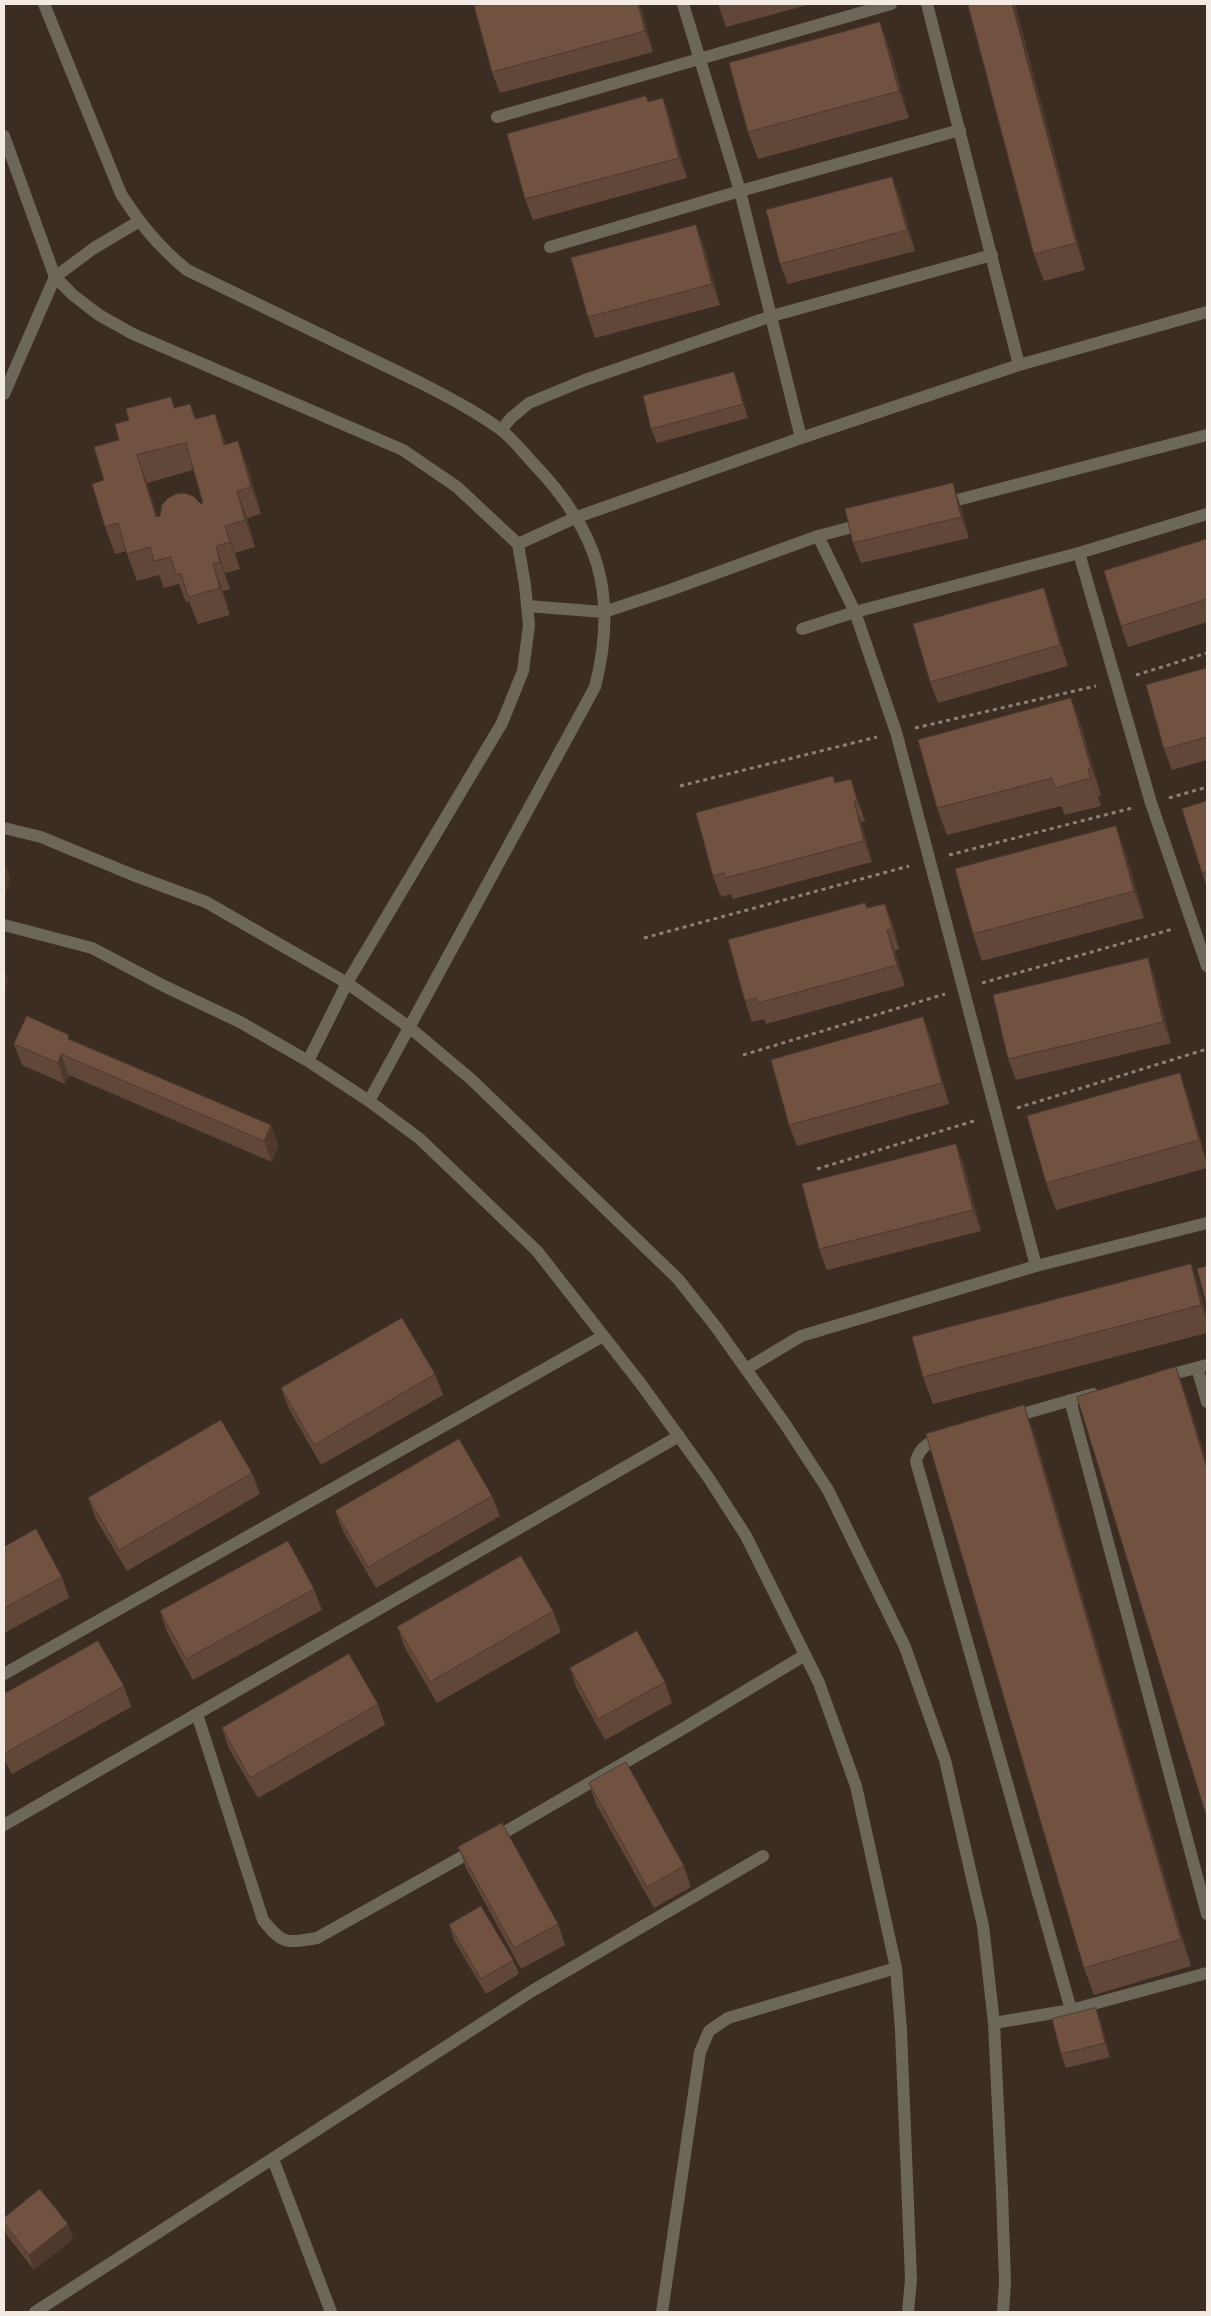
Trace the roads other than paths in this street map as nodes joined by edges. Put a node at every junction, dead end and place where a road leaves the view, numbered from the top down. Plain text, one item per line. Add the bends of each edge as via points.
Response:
1 (44, 4) edge
2 (683, 4) edge
3 (891, 4) edge
4 (927, 4) edge
5 (701, 60) junction
6 (496, 117) dead end
7 (960, 130) junction
8 (4, 136) edge
9 (740, 191) junction
10 (138, 222) junction
11 (550, 247) dead end
12 (992, 255) junction
13 (55, 277) junction
14 (1207, 312) edge
15 (772, 316) junction
16 (1019, 365) junction
17 (4, 394) edge
18 (501, 430) junction
19 (1207, 435) edge
20 (801, 438) junction
21 (932, 506) edge
22 (1207, 514) edge
23 (577, 516) junction
24 (875, 521) edge
25 (818, 536) junction
26 (518, 544) junction
27 (1079, 553) junction
28 (527, 606) junction
29 (604, 612) junction
30 (855, 612) junction
31 (802, 630) dead end
32 (4, 828) edge
33 (4, 925) edge
34 (1207, 966) edge
35 (347, 983) junction
36 (409, 1027) junction
37 (308, 1061) junction
38 (369, 1101) junction
39 (1207, 1223) edge
40 (1036, 1266) junction
41 (603, 1336) junction
42 (1202, 1367) edge
43 (746, 1368) junction
44 (1152, 1380) edge
45 (1106, 1391) edge
46 (1070, 1400) junction
47 (1207, 1402) edge
48 (997, 1422) edge
49 (961, 1432) edge
50 (679, 1436) junction
51 (805, 1655) junction
52 (4, 1674) edge
53 (197, 1714) junction
54 (4, 1825) edge
55 (764, 1856) dead end
56 (1207, 1914) edge
57 (896, 1968) junction
58 (1207, 1973) edge
59 (1071, 2010) junction
60 (994, 2023) junction
61 (273, 2159) junction
62 (35, 2312) edge
63 (331, 2312) edge
64 (662, 2312) edge
65 (908, 2312) edge
66 (1003, 2312) edge

1 - 10 lane via 122,194
2 - 5 lane
3 - 5 lane
4 - 7 lane
5 - 6 lane
5 - 9 lane
7 - 9 lane
7 - 12 lane
8 - 13 lane
9 - 11 lane
9 - 15 lane
10 - 13 lane via 94,248
10 - 18 lane via 163,251 187,270 421,383
12 - 15 lane
12 - 16 lane
13 - 17 lane
13 - 26 lane via 99,314 133,334 403,450 457,488
14 - 16 lane
15 - 18 lane via 550,393 511,418
15 - 20 lane
16 - 20 lane
18 - 23 lane
19 - 21 lane
20 - 23 lane
22 - 27 lane
23 - 26 lane
23 - 29 lane via 592,547 602,581
24 - 25 lane
25 - 29 lane
25 - 30 lane
26 - 28 lane
27 - 30 lane
27 - 34 lane via 1151,803
28 - 29 lane
28 - 35 lane via 529,625 523,670 502,723
29 - 36 lane via 603,655 595,687
30 - 31 lane
30 - 40 lane via 896,732
32 - 35 lane via 40,837 206,902
33 - 37 lane via 92,948 240,1022
35 - 36 lane
35 - 37 lane
36 - 38 lane
36 - 43 lane via 478,1086 678,1279
37 - 38 lane
38 - 41 lane via 420,1139 537,1251
39 - 40 lane
40 - 43 lane via 801,1336
41 - 50 lane
41 - 52 lane
42 - 44 lane
42 - 47 lane
43 - 60 lane via 828,1490 905,1647 946,1760 983,1926
45 - 46 lane
46 - 48 lane
46 - 56 lane
49 - 59 lane via 923,1446 916,1460
50 - 51 lane via 746,1536
50 - 53 lane
51 - 53 lane via 654,1746 317,1938 293,1942 278,1938 263,1920
51 - 57 lane via 856,1786
53 - 54 lane
55 - 61 lane via 532,1990
57 - 64 lane via 728,2018 709,2031 700,2052
57 - 65 lane via 911,2279
58 - 59 lane
59 - 60 lane
60 - 66 lane via 1003,2210
61 - 62 lane
61 - 63 lane

